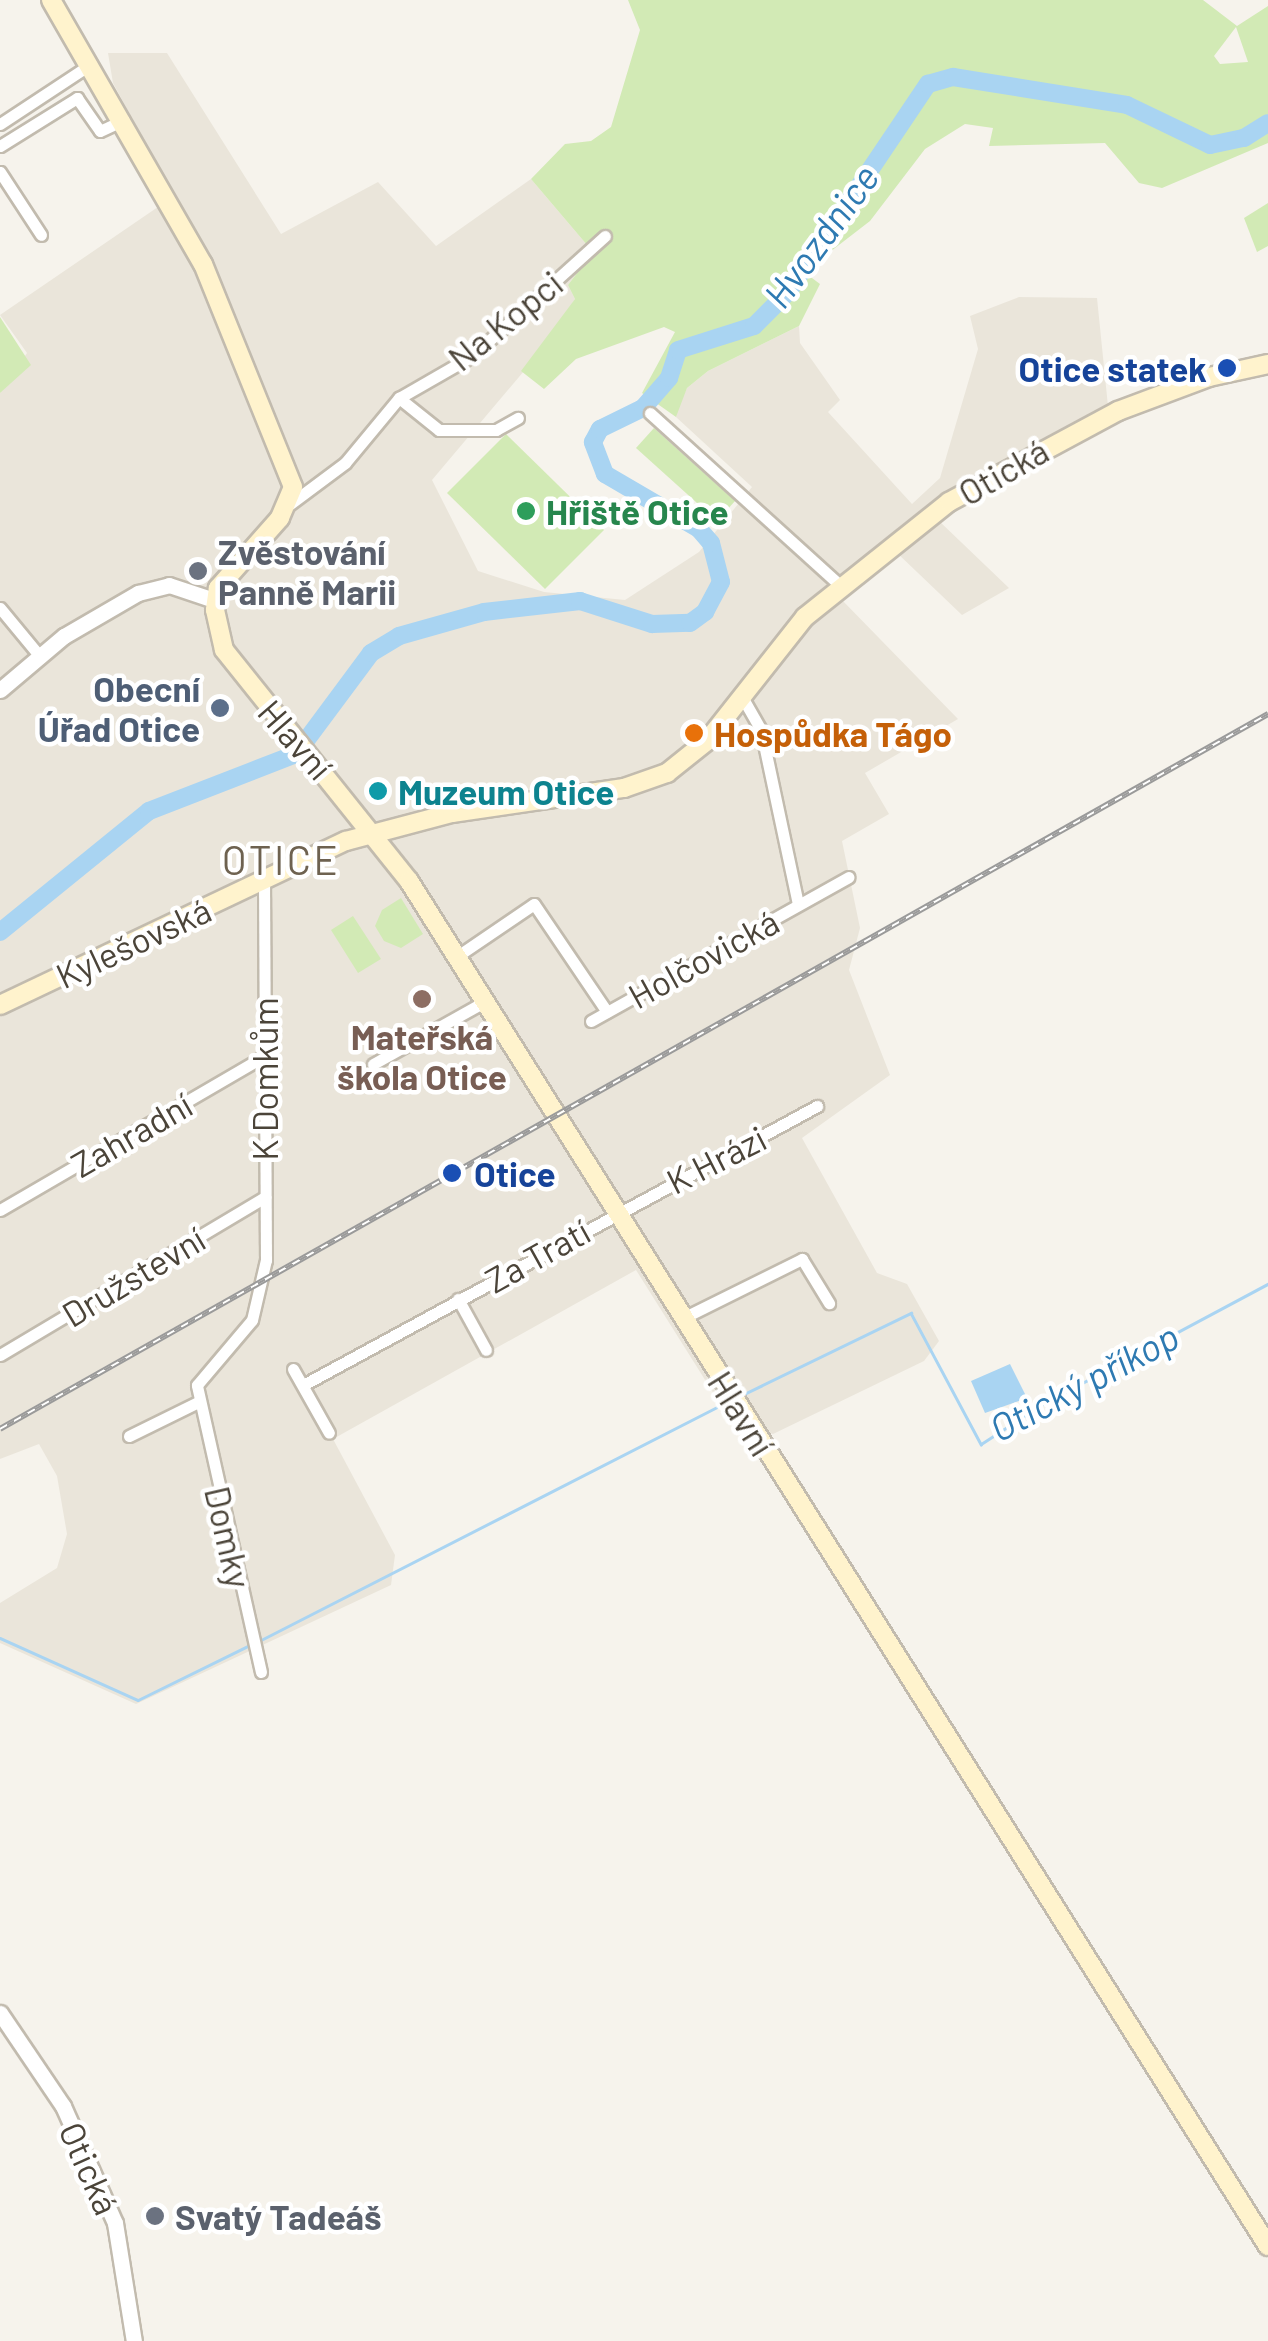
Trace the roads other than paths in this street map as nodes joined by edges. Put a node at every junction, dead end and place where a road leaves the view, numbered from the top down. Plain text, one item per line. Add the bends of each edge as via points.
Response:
1 (51, 0) edge
2 (91, 64) junction
3 (124, 120) junction
4 (0, 124) edge
5 (0, 146) edge
6 (0, 172) edge
7 (41, 235) dead end
8 (604, 236) dead end
9 (1268, 364) edge
10 (399, 398) junction
11 (650, 413) dead end
12 (518, 418) dead end
13 (290, 504) junction
14 (840, 585) junction
15 (214, 600) junction
16 (0, 608) edge
17 (38, 654) junction
18 (0, 690) edge
19 (741, 696) junction
20 (375, 831) junction
21 (849, 877) dead end
22 (264, 880) junction
23 (798, 904) junction
24 (456, 957) junction
25 (484, 1002) junction
26 (0, 1005) edge
27 (607, 1012) junction
28 (590, 1021) dead end
29 (263, 1057) junction
30 (373, 1064) dead end
31 (818, 1106) dead end
32 (265, 1196) junction
33 (0, 1210) edge
34 (616, 1211) junction
35 (458, 1299) junction
36 (828, 1302) dead end
37 (683, 1318) junction
38 (486, 1350) dead end
39 (0, 1355) edge
40 (294, 1369) dead end
41 (302, 1385) junction
42 (198, 1402) junction
43 (330, 1434) dead end
44 (129, 1436) dead end
45 (261, 1672) dead end
46 (0, 2013) edge
47 (1268, 2246) edge
48 (134, 2341) edge

1 - 2 main road
2 - 3 main road
2 - 4 street
3 - 5 street via 100,131 77,98
3 - 13 main road via 204,264 293,487
6 - 7 street
8 - 10 street, Na Kopci via 472,356
9 - 14 main road, Otická via 1142,401 1035,450 950,502
10 - 12 street, Na Kopci via 440,430 496,430
10 - 13 street, Na Kopci via 345,462
11 - 14 street
13 - 15 main road via 225,574
14 - 19 main road, Otická via 776,648
15 - 17 street via 177,586 150,588
15 - 20 main road, Hlavní via 224,650
16 - 17 street
17 - 18 street
19 - 20 main road, Kylešovská via 700,749 646,782
19 - 23 street, Holčovická via 761,730
20 - 22 main road, Kylešovská
20 - 24 main road, Hlavní
21 - 23 street, Holčovická
22 - 26 main road, Kylešovská
22 - 29 street, K Domkům
23 - 27 street, Holčovická
24 - 25 main road, Hlavní
24 - 27 street, Holčovická via 534,904
25 - 30 street
25 - 34 main road, Hlavní
27 - 28 street, Holčovická
29 - 32 street, K Domkům
29 - 33 street, Zahradní
31 - 34 street, K Hrázi
32 - 39 street, Družstevní
32 - 42 street, K Domkům via 263,1279 252,1320 204,1372
34 - 35 street, Za Tratí
34 - 37 main road, Hlavní
35 - 38 street, Za Tratí
35 - 41 street, Za Tratí
36 - 37 street via 802,1258
37 - 47 main road, Hlavní
40 - 41 street
41 - 43 street
42 - 44 street
42 - 45 street, Domky
46 - 48 street, Otická via 63,2106 115,2223

